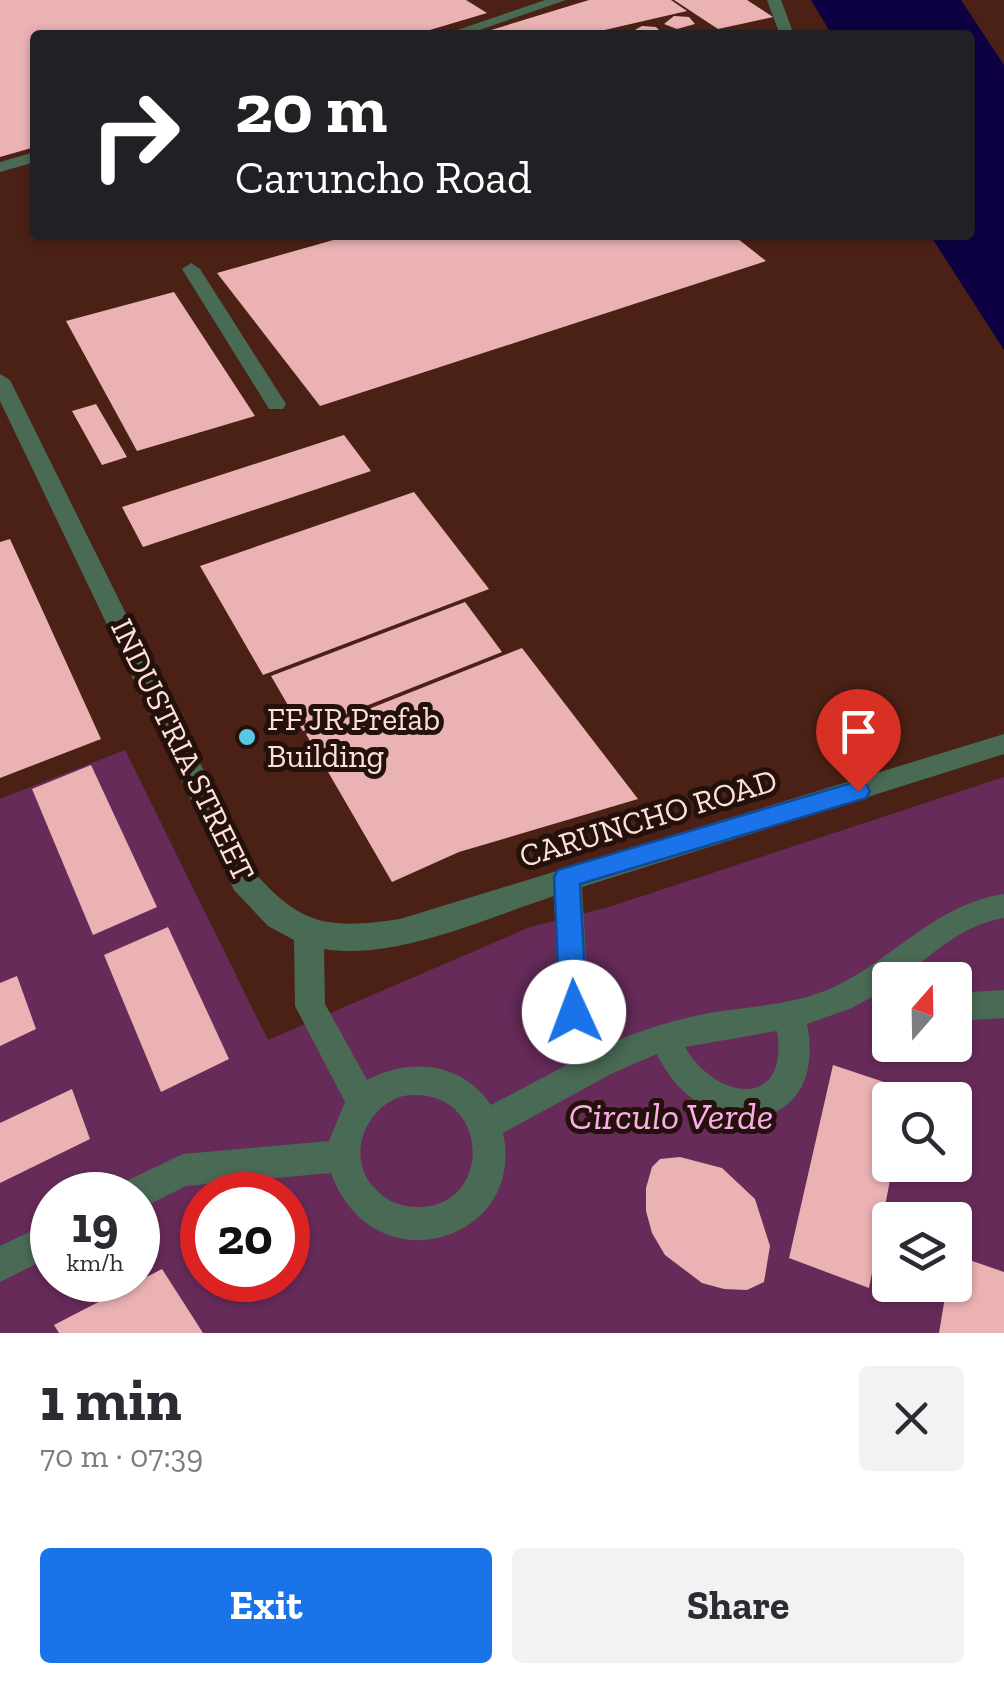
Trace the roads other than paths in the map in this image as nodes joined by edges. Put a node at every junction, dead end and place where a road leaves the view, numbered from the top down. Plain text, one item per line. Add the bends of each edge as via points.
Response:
1 (559, 0) edge
2 (774, 0) edge
3 (466, 30) edge
4 (785, 30) edge
5 (30, 159) edge
6 (0, 168) edge
7 (191, 268) dead end
8 (0, 380) edge
9 (276, 404) dead end
10 (1004, 744) edge
11 (567, 877) junction
12 (1004, 906) edge
13 (309, 934) junction
14 (908, 962) edge
15 (872, 991) edge
16 (1004, 1004) edge
17 (972, 1006) edge
18 (790, 1017) junction
19 (666, 1037) junction
20 (598, 1068) junction
21 (363, 1104) junction
22 (486, 1124) junction
23 (343, 1156) junction
24 (160, 1182) edge
25 (30, 1249) edge
26 (0, 1265) edge

1 - 3 street
2 - 4 street
5 - 6 street
7 - 9 street
8 - 13 street, INDUSTRIA STREET via 244,881 268,912
10 - 11 street, CARUNCHO ROAD
11 - 13 street, CARUNCHO ROAD via 400,932 350,940
11 - 20 street via 574,1012
12 - 14 street via 948,925
13 - 21 street via 310,1006
15 - 18 street
16 - 17 street
18 - 19 street
18 - 19 street via 796,1056 791,1076 778,1096 760,1106 707,1094 689,1080
19 - 20 street
20 - 22 street
21 - 22 street via 412,1080 440,1083 464,1095
21 - 23 street via 348,1128
22 - 23 street via 490,1160 477,1192 431,1222 394,1222 377,1214 352,1190
23 - 24 street via 183,1170
25 - 26 street

